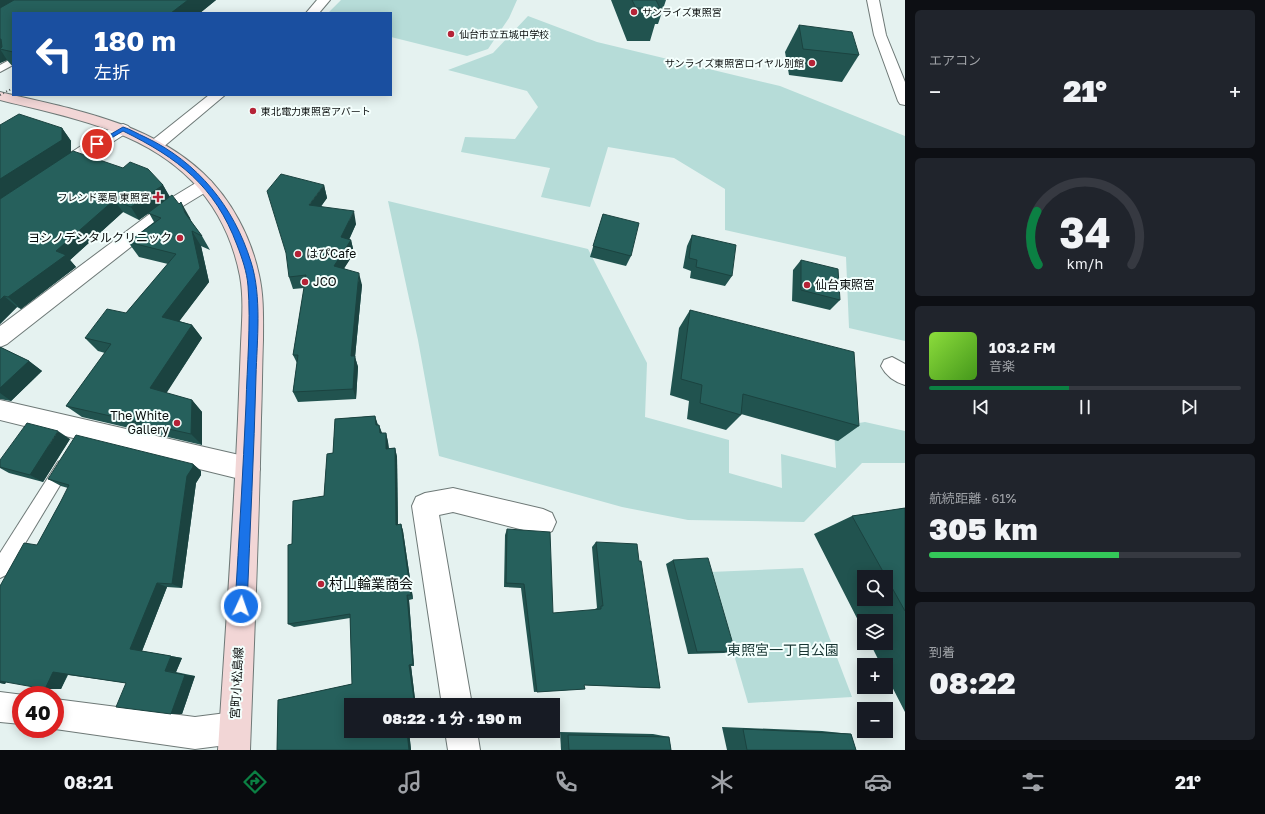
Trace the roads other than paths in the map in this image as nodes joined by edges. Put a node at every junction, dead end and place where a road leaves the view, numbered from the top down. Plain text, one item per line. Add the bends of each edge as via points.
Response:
1 (324, 0) edge
2 (873, 0) edge
3 (313, 12) edge
4 (12, 63) edge
5 (0, 70) edge
6 (0, 96) edge
7 (217, 96) edge
8 (905, 102) edge
9 (123, 129) junction
10 (156, 145) junction
11 (45, 178) edge
12 (205, 186) junction
13 (0, 338) edge
14 (0, 410) edge
15 (78, 442) junction
16 (248, 469) junction
17 (543, 522) dead end
18 (0, 569) edge
19 (456, 698) edge
20 (0, 707) edge
21 (12, 708) edge
22 (64, 715) edge
23 (462, 738) edge
24 (234, 739) edge
25 (464, 750) edge

1 - 3 street
2 - 8 street via 880,35
4 - 5 lane
6 - 9 street, 宮町小松島線
7 - 10 street
9 - 10 street, 宮町小松島線
9 - 11 street
10 - 12 street, 宮町小松島線 via 174,156
12 - 13 street via 177,202
12 - 16 street, 宮町小松島線 via 220,202 234,225 248,263 252,285
14 - 15 street
15 - 16 street via 211,461
15 - 18 lane
16 - 24 street, 宮町小松島線
17 - 19 street via 453,500 425,506
20 - 21 street
22 - 24 street
23 - 25 street

